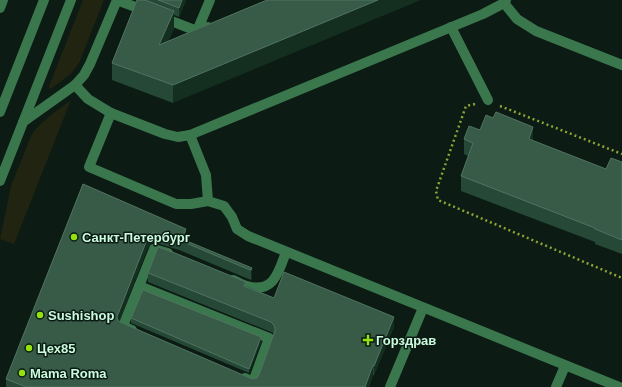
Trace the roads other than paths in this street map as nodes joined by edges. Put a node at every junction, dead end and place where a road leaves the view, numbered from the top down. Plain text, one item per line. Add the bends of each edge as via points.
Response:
1 (3, 0) edge
2 (44, 0) edge
3 (71, 0) edge
4 (117, 0) edge
5 (210, 0) edge
6 (505, 1) edge
7 (0, 8) edge
8 (218, 22) edge
9 (452, 27) junction
10 (197, 31) junction
11 (622, 65) edge
12 (75, 85) junction
13 (488, 100) road end
14 (0, 112) edge
15 (111, 113) junction
16 (24, 122) junction
17 (190, 135) junction
18 (0, 181) edge
19 (208, 201) junction
20 (286, 252) junction
21 (177, 256) edge
22 (227, 277) edge
23 (139, 286) junction
24 (423, 308) junction
25 (144, 335) edge
26 (565, 366) junction
27 (238, 375) edge
28 (390, 387) edge
29 (556, 387) edge
30 (619, 387) edge

1 - 7 street
2 - 14 street
3 - 16 street
4 - 10 street
4 - 12 street via 90,64
5 - 10 street
6 - 9 street
6 - 11 street via 517,18 536,30
8 - 10 street
9 - 13 street
9 - 17 street
12 - 15 street via 88,99
12 - 16 street
15 - 17 street via 164,134 178,137
15 - 19 street via 89,167 176,204
16 - 18 street
17 - 19 street via 206,175
19 - 20 street via 224,206 237,229
20 - 22 street via 278,274 270,284 260,287 248,286
20 - 24 street
21 - 23 street via 154,249
23 - 25 street via 122,326
23 - 27 street via 269,338 253,382
24 - 26 street
24 - 28 street
26 - 29 street
26 - 30 street

